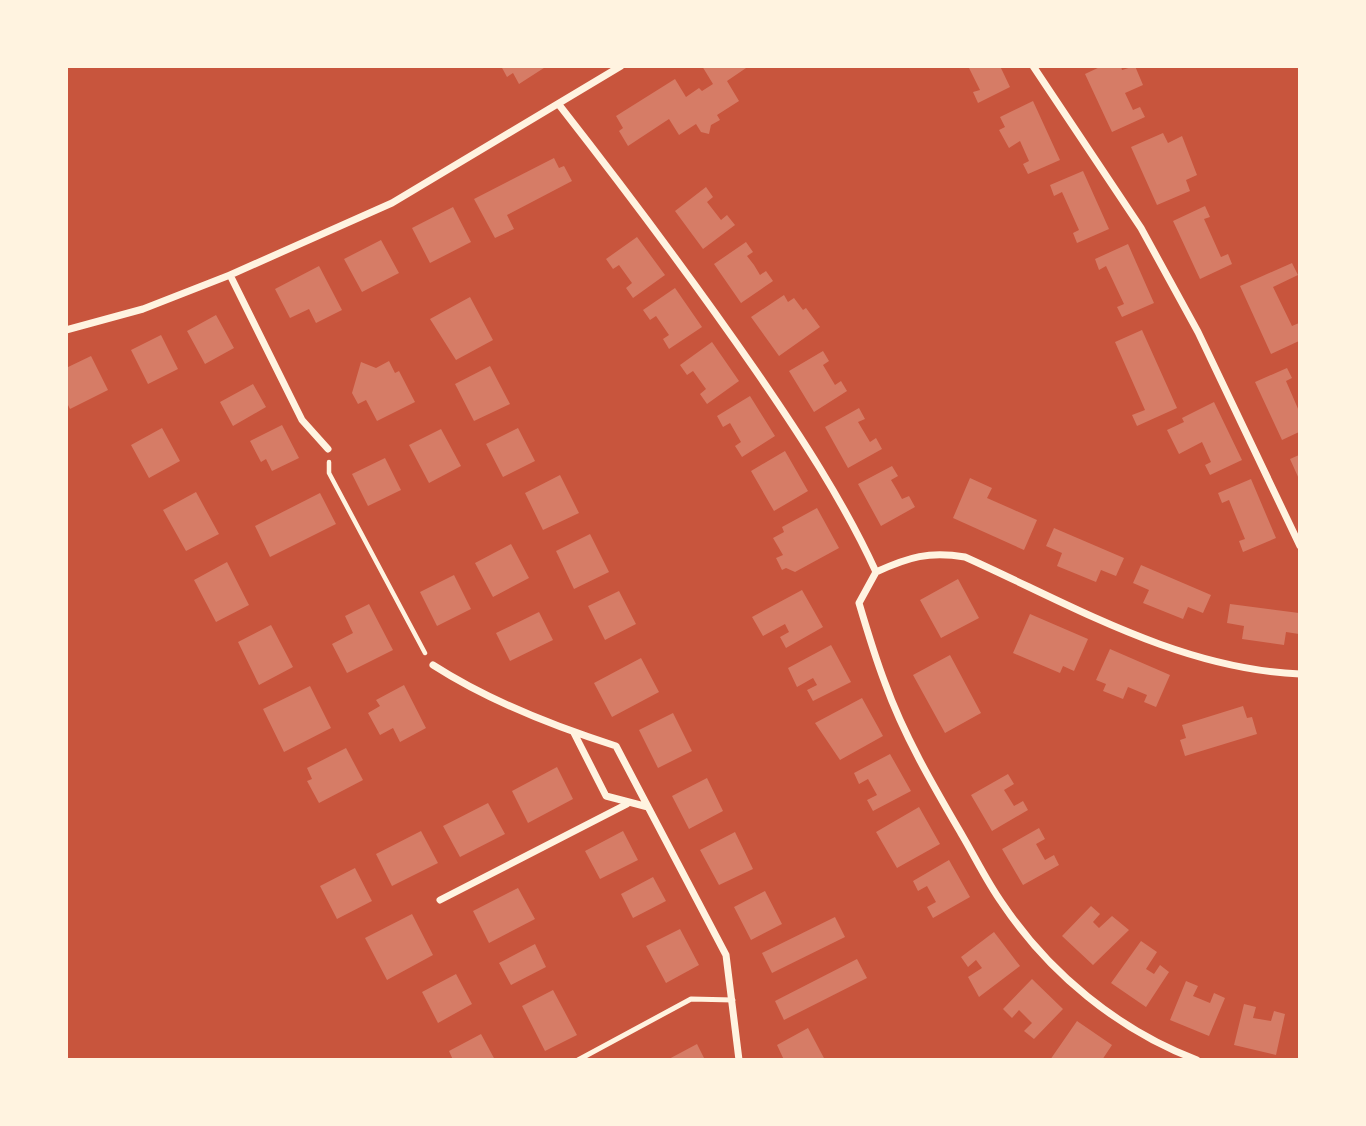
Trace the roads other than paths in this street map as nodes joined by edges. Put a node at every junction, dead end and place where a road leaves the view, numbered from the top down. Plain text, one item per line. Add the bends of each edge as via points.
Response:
1 (621, 66) edge
2 (1033, 66) edge
3 (560, 106) junction
4 (230, 275) junction
5 (66, 330) edge
6 (328, 449) dead end
7 (1300, 546) edge
8 (876, 572) junction
9 (433, 665) road end
10 (1300, 674) edge
11 (573, 732) junction
12 (627, 804) junction
13 (648, 807) junction
14 (440, 900) dead end
15 (733, 1000) junction
16 (578, 1059) edge
17 (739, 1059) edge
18 (1197, 1059) edge

1 - 3 street
2 - 7 street via 1141,228 1198,332
3 - 4 street via 393,203
3 - 8 street via 674,252 765,384 862,541
4 - 5 street via 143,309
4 - 6 street via 303,420
8 - 10 street via 936,552 965,557 1140,637 1206,661
8 - 18 street via 859,603 886,686 935,789 1002,903 1038,949 1080,991 1123,1023
9 - 11 street via 468,688
11 - 12 street via 606,796
11 - 13 street via 616,746
12 - 13 street
12 - 14 street
13 - 15 street via 726,955
15 - 16 lane via 691,999
15 - 17 street

